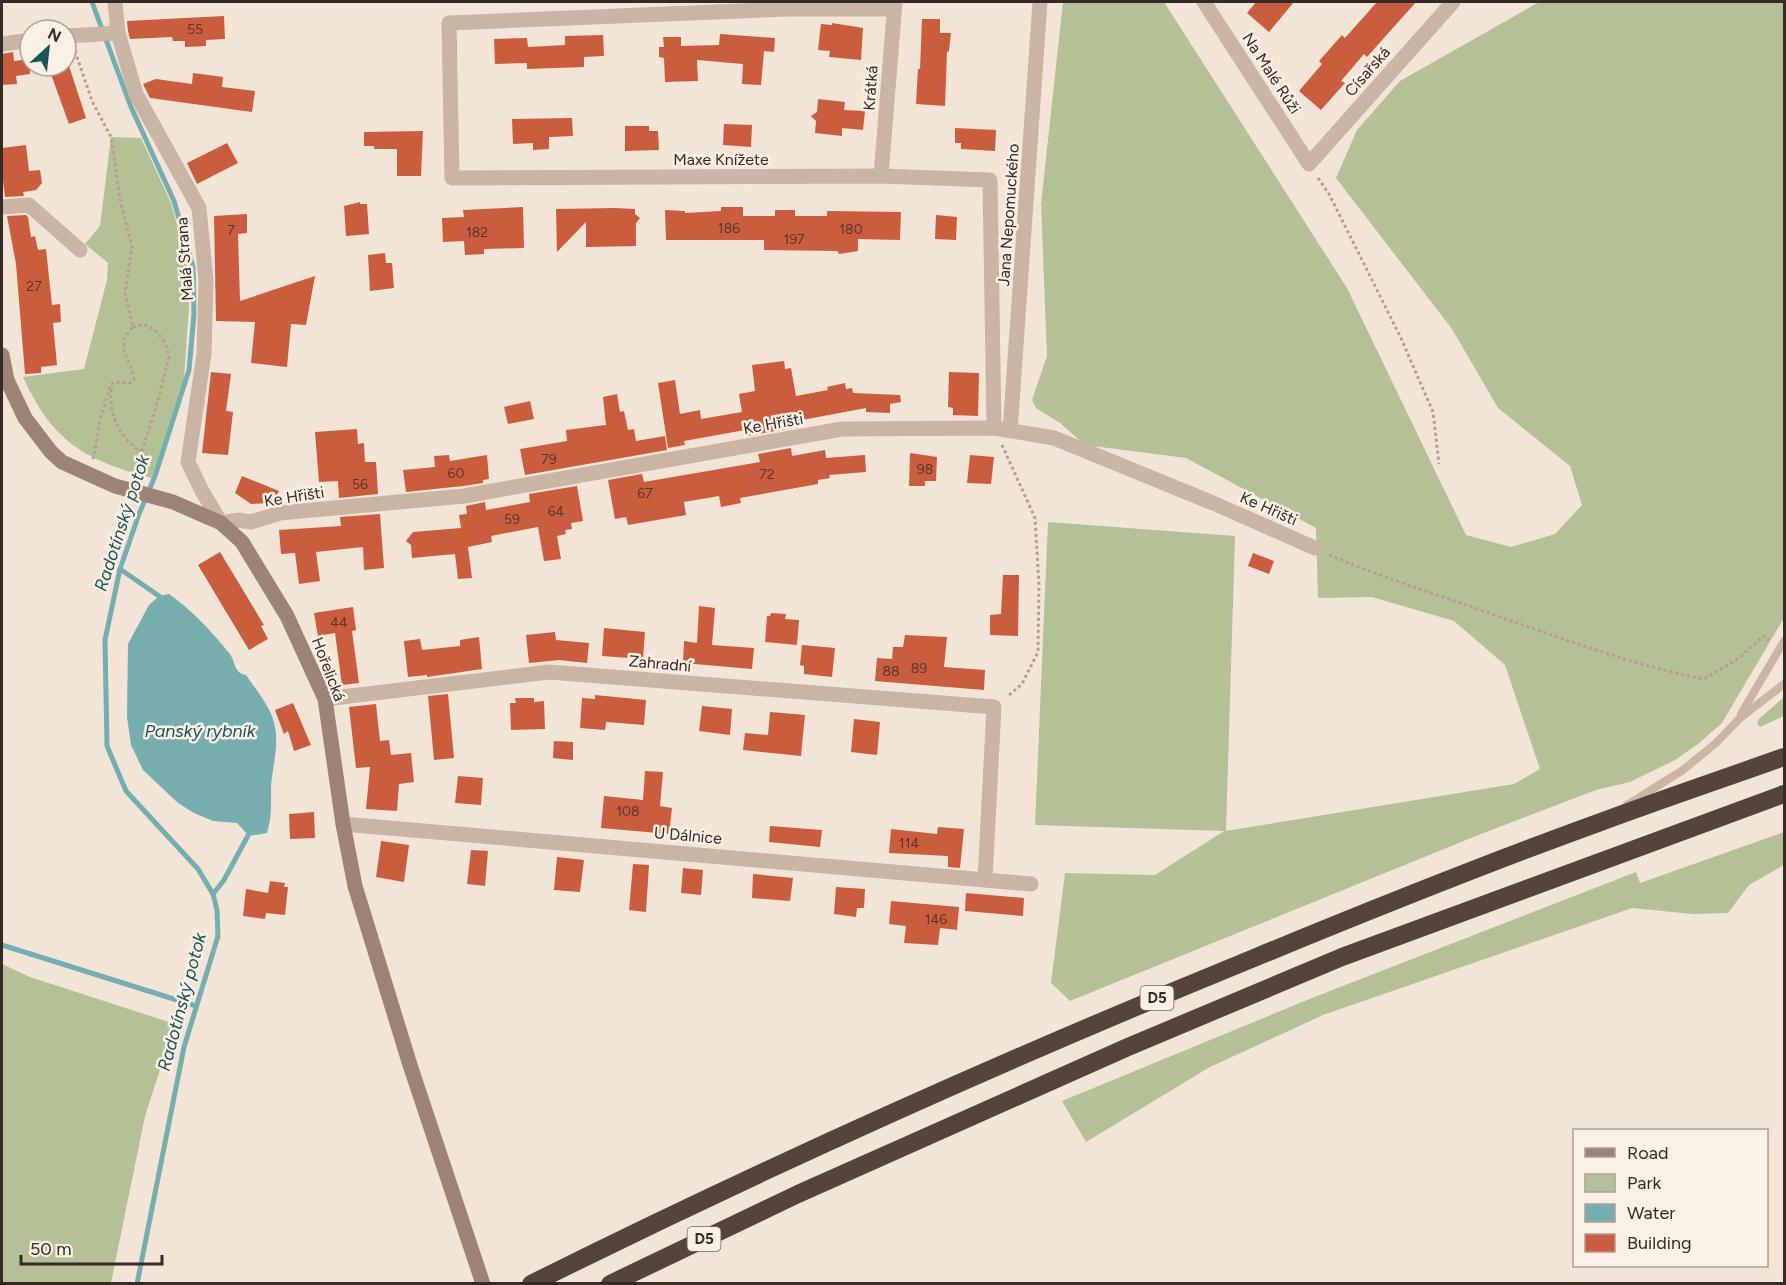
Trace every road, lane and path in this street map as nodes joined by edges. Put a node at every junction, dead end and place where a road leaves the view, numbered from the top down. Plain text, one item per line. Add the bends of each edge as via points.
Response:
1 (115, 2) edge
2 (1041, 2) edge
3 (1453, 2) edge
4 (1207, 3) edge
5 (894, 5) edge
6 (115, 33) junction
7 (78, 35) edge
8 (18, 42) edge
9 (2, 44) edge
10 (78, 63) edge
11 (1309, 164) junction
12 (881, 176) junction
13 (990, 180) joint
14 (2, 207) edge
15 (80, 250) dead end
16 (133, 327) junction
17 (2, 355) edge
18 (111, 384) junction
19 (994, 428) junction
20 (1010, 431) junction
21 (141, 453) junction
22 (92, 461) dead end
23 (1439, 464) dead end
24 (133, 476) dead end
25 (221, 523) junction
26 (1315, 548) joint
27 (1783, 644) edge
28 (1785, 684) edge
29 (325, 699) junction
30 (994, 707) junction
31 (1740, 718) junction
32 (1785, 757) edge
33 (1783, 795) edge
34 (343, 824) junction
35 (1596, 824) junction
36 (985, 879) junction
37 (1031, 884) dead end
38 (538, 1280) edge
39 (483, 1284) edge
40 (610, 1284) edge

1 - 6 street, Malá Strana
2 - 20 street, Jana Nepomuckého
3 - 11 street, Císařská
4 - 11 street, Na Malé Růži
5 - 12 street, Krátká
5 - 12 street, Maxe Knížete via 449,23 452,178
6 - 7 street
6 - 25 street, Malá Strana via 136,94 199,208 206,280 204,344 188,462
8 - 9 street
10 - 16 path via 111,137 132,247 125,293
11 - 23 path via 1329,194 1433,412
12 - 13 street, Maxe Knížete
13 - 19 street, Jana Nepomuckého
14 - 15 street via 29,205
16 - 18 path via 123,345 134,380
16 - 21 path via 144,324 156,331 169,357
17 - 25 main road, Hořelická via 7,380 25,418 62,462 115,486 173,502
18 - 21 path via 110,406 115,422
18 - 22 path
19 - 20 street, Ke Hřišti
19 - 25 street, Ke Hřišti via 842,429 464,496 280,513 251,522 239,519
19 - 30 path via 1035,518 1039,596 1038,652 1022,684
20 - 26 street, Ke Hřišti via 1054,438
21 - 24 path
25 - 29 main road, Hořelická via 242,542 287,616
26 - 27 path via 1370,572 1568,641 1704,680 1739,658 1763,636
27 - 31 lane
28 - 31 lane
29 - 30 street, Zahradní via 549,672
29 - 34 main road, Hořelická
30 - 36 street
31 - 35 lane via 1683,770
32 - 35 highway, D5
33 - 40 highway, D5 via 1332,962 1128,1047 798,1194
34 - 36 street, U Dálnice
34 - 39 main road, Hořelická via 355,886
35 - 38 highway, D5 via 1359,915 1032,1050 788,1160
36 - 37 street, U Dálnice

